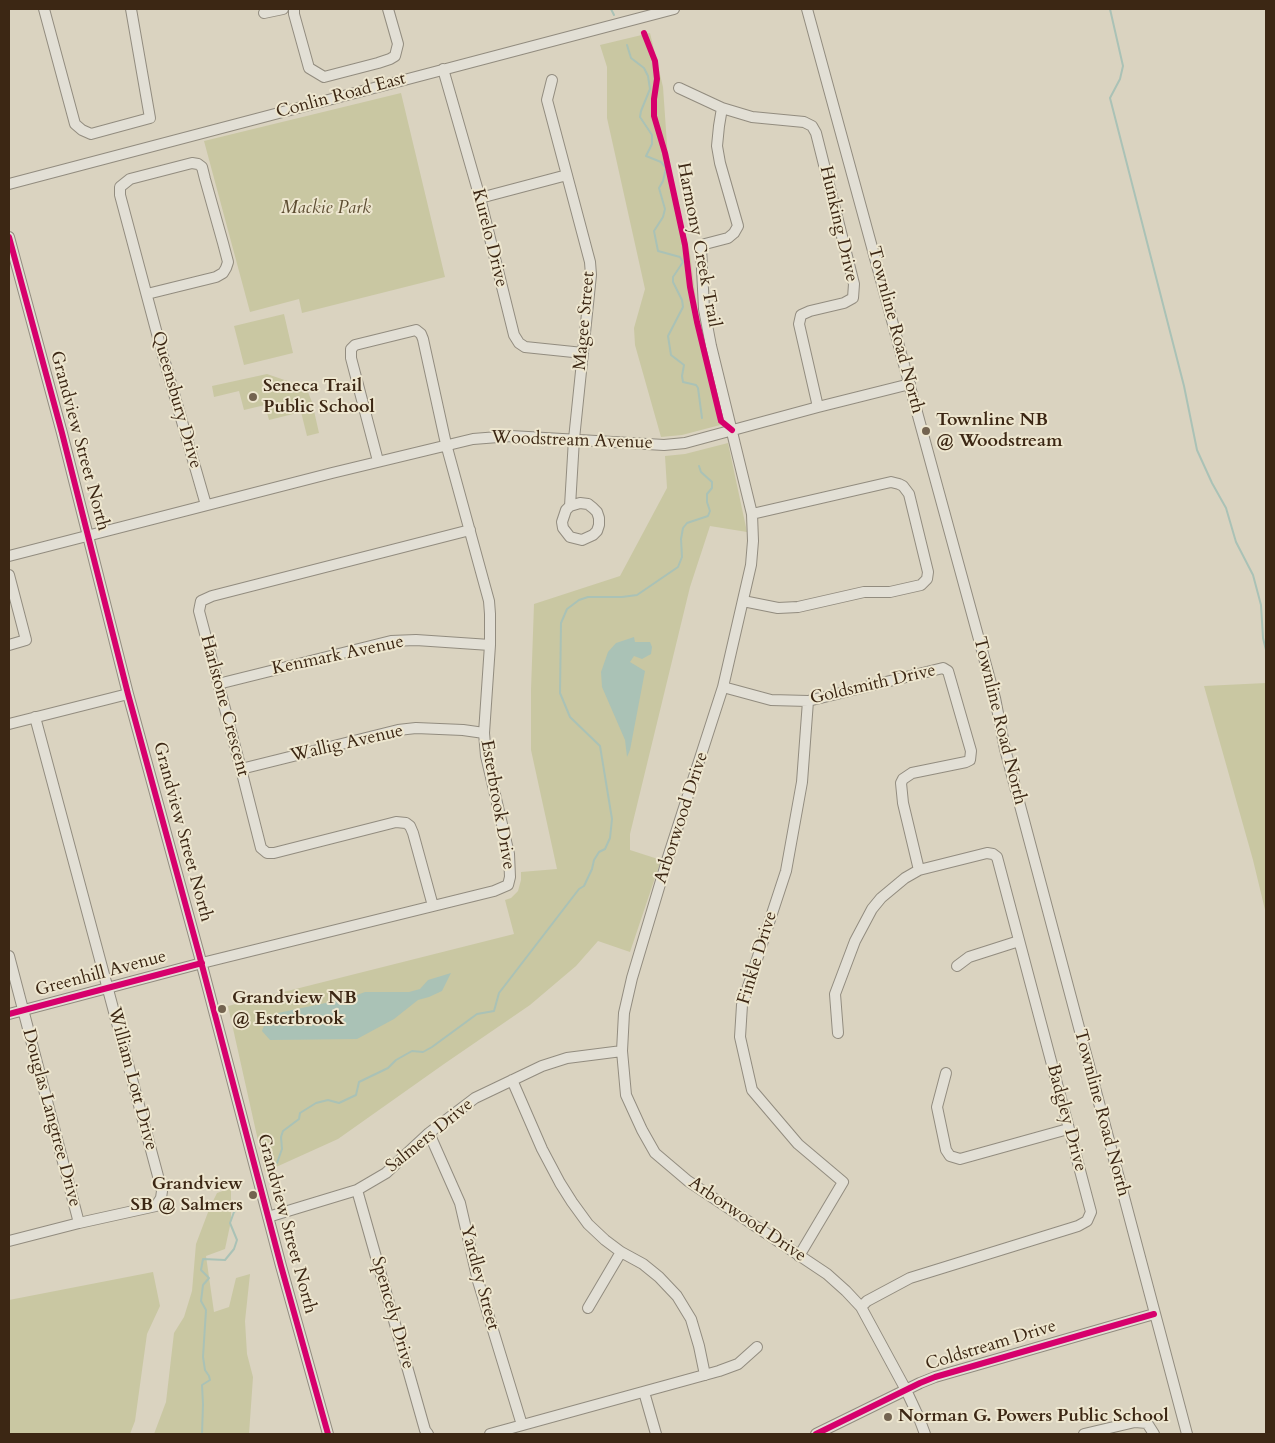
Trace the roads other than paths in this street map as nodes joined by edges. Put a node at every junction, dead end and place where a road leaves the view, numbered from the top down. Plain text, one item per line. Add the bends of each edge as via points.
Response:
1 (44, 9) edge
2 (130, 9) edge
3 (284, 9) edge
4 (294, 9) edge
5 (388, 9) edge
6 (674, 9) edge
7 (808, 9) edge
8 (264, 13) dead end
9 (443, 69) junction
10 (552, 80) dead end
11 (679, 88) dead end
12 (722, 108) junction
13 (567, 175) junction
14 (9, 184) edge
15 (480, 198) junction
16 (9, 238) edge
17 (147, 294) junction
18 (583, 353) junction
19 (910, 384) junction
20 (818, 407) junction
21 (732, 430) junction
22 (574, 439) junction
23 (446, 444) junction
24 (378, 461) junction
25 (206, 505) junction
26 (570, 506) dead end
27 (752, 514) junction
28 (470, 530) junction
29 (88, 536) junction
30 (9, 556) edge
31 (9, 575) edge
32 (743, 602) junction
33 (9, 644) edge
34 (490, 645) junction
35 (218, 684) junction
36 (723, 687) junction
37 (128, 694) junction
38 (808, 701) junction
39 (35, 717) junction
40 (9, 724) edge
41 (484, 733) junction
42 (241, 769) junction
43 (919, 870) junction
44 (433, 906) junction
45 (1019, 941) junction
46 (9, 956) edge
47 (202, 963) junction
48 (957, 966) dead end
49 (108, 988) junction
50 (23, 1010) junction
51 (9, 1014) edge
52 (838, 1033) dead end
53 (622, 1051) junction
54 (946, 1073) dead end
55 (512, 1080) junction
56 (1068, 1129) junction
57 (428, 1133) junction
58 (357, 1190) junction
59 (268, 1217) junction
60 (79, 1223) junction
61 (9, 1241) edge
62 (621, 1252) junction
63 (799, 1256) junction
64 (861, 1307) junction
65 (588, 1308) dead end
66 (1154, 1314) junction
67 (757, 1347) dead end
68 (705, 1375) junction
69 (906, 1390) junction
70 (644, 1392) junction
71 (522, 1425) junction
72 (328, 1434) edge
73 (428, 1434) edge
74 (490, 1434) edge
75 (656, 1434) edge
76 (816, 1434) edge
77 (925, 1434) edge
78 (1084, 1434) edge
79 (1154, 1434) edge
80 (1187, 1434) edge

1 - 2 street via 75,124 91,134 150,118
3 - 8 street
4 - 5 street via 309,68 324,77 395,56 398,44
6 - 9 street, Conlin Road East
7 - 19 street, Townline Road North
9 - 14 street, Conlin Road East
9 - 15 street, Kurelo Drive
10 - 13 street, Magee Street via 547,100
11 - 12 street
12 - 20 street, Hunking Drive via 752,117 804,122 816,133 854,284 853,298 801,315 799,324
12 - 21 street, Arborwood Drive via 718,126 720,163 738,226 728,238 701,247 701,254 704,309
13 - 15 street
13 - 18 street, Magee Street via 590,262
15 - 18 street, Kurelo Drive via 514,335 519,343 525,347
16 - 29 street, Grandview Street North
17 - 17 street, Queensbury Drive via 216,277 226,268 228,262 223,243 202,167 198,164 130,178 120,187
17 - 25 street, Queensbury Drive
18 - 22 street, Magee Street
19 - 20 street, Woodstream Avenue
19 - 66 street, Townline Road North via 995,698 1005,749
20 - 21 street, Woodstream Avenue
21 - 22 street, Woodstream Avenue via 685,443 664,445
21 - 27 street, Arborwood Drive
22 - 23 street, Woodstream Avenue via 511,436
22 - 26 street, Magee Street
23 - 24 street, Woodstream Avenue
23 - 24 street, Esterbrook Drive via 421,334 416,330 355,345 351,349 351,358
23 - 28 street, Esterbrook Drive
24 - 25 street, Woodstream Avenue
25 - 29 street, Woodstream Avenue
27 - 32 street, Arborwood Drive via 751,565
27 - 32 street via 891,482 900,484 909,494 928,572 921,586 890,592 864,592 798,607 778,608
28 - 34 street, Esterbrook Drive via 488,601
28 - 35 street, Harlstone Crescent via 201,601 199,611
29 - 30 street
29 - 37 street, Grandview Street North
31 - 33 street via 26,640
32 - 36 street, Arborwood Drive
34 - 35 street, Kenmark Avenue via 391,641
34 - 41 street, Esterbrook Drive
35 - 42 street, Harlstone Crescent
36 - 38 street, Goldsmith Drive via 770,700
36 - 53 street, Arborwood Drive via 632,978 624,1013
37 - 39 street
37 - 47 street, Grandview Street North
38 - 43 street, Goldsmith Drive via 943,668 948,671 971,751 970,760 912,773 901,783
38 - 63 street, Finkle Drive via 802,782 786,871 742,1005 740,1037 752,1090 798,1144 843,1182
39 - 40 street
39 - 49 street, William Lott Drive
41 - 42 street, Wallig Avenue via 416,728 398,730
41 - 44 street, Esterbrook Drive via 490,780 509,854 508,885
42 - 44 street, Harlstone Crescent via 263,851 274,853 396,822 406,823 413,833
43 - 45 street, Badgley Drive via 993,854 997,858
43 - 52 street via 881,898 855,941 835,994
44 - 47 street, Esterbrook Drive
45 - 48 street via 969,957
45 - 56 street, Badgley Drive
46 - 50 street, Douglas Langtree Drive
47 - 49 street, Greenhill Avenue
47 - 59 street, Grandview Street North
49 - 50 street, Greenhill Avenue
49 - 60 street, William Lott Drive via 162,1191 156,1206
50 - 51 street, Greenhill Avenue
50 - 60 street, Douglas Langtree Drive
53 - 55 street, Salmers Drive via 567,1058
53 - 63 street, Arborwood Drive via 626,1095 655,1153 688,1181
54 - 56 street via 937,1107 950,1156 960,1159
55 - 57 street, Salmers Drive via 476,1098
55 - 62 street via 542,1149 568,1196 588,1224
56 - 64 street, Badgley Drive via 1091,1212 1087,1221 910,1278
57 - 58 street, Salmers Drive via 386,1173
57 - 71 street, Yardley Street via 460,1203 478,1281
58 - 59 street, Salmers Drive
58 - 73 street, Spencely Drive
59 - 72 street, Grandview Street North
60 - 61 street, William Lott Drive
62 - 65 street
62 - 68 street via 643,1264 677,1296 693,1325
63 - 64 street, Arborwood Drive via 827,1274
64 - 69 street, Arborwood Drive
66 - 69 street, Coldstream Drive via 935,1377
66 - 80 street, Townline Road North
67 - 68 street via 738,1364
68 - 70 street
69 - 76 street, Coldstream Drive
69 - 77 street, Arborwood Drive
70 - 71 street
70 - 75 street
71 - 74 street
78 - 79 street via 1135,1422 1146,1423

